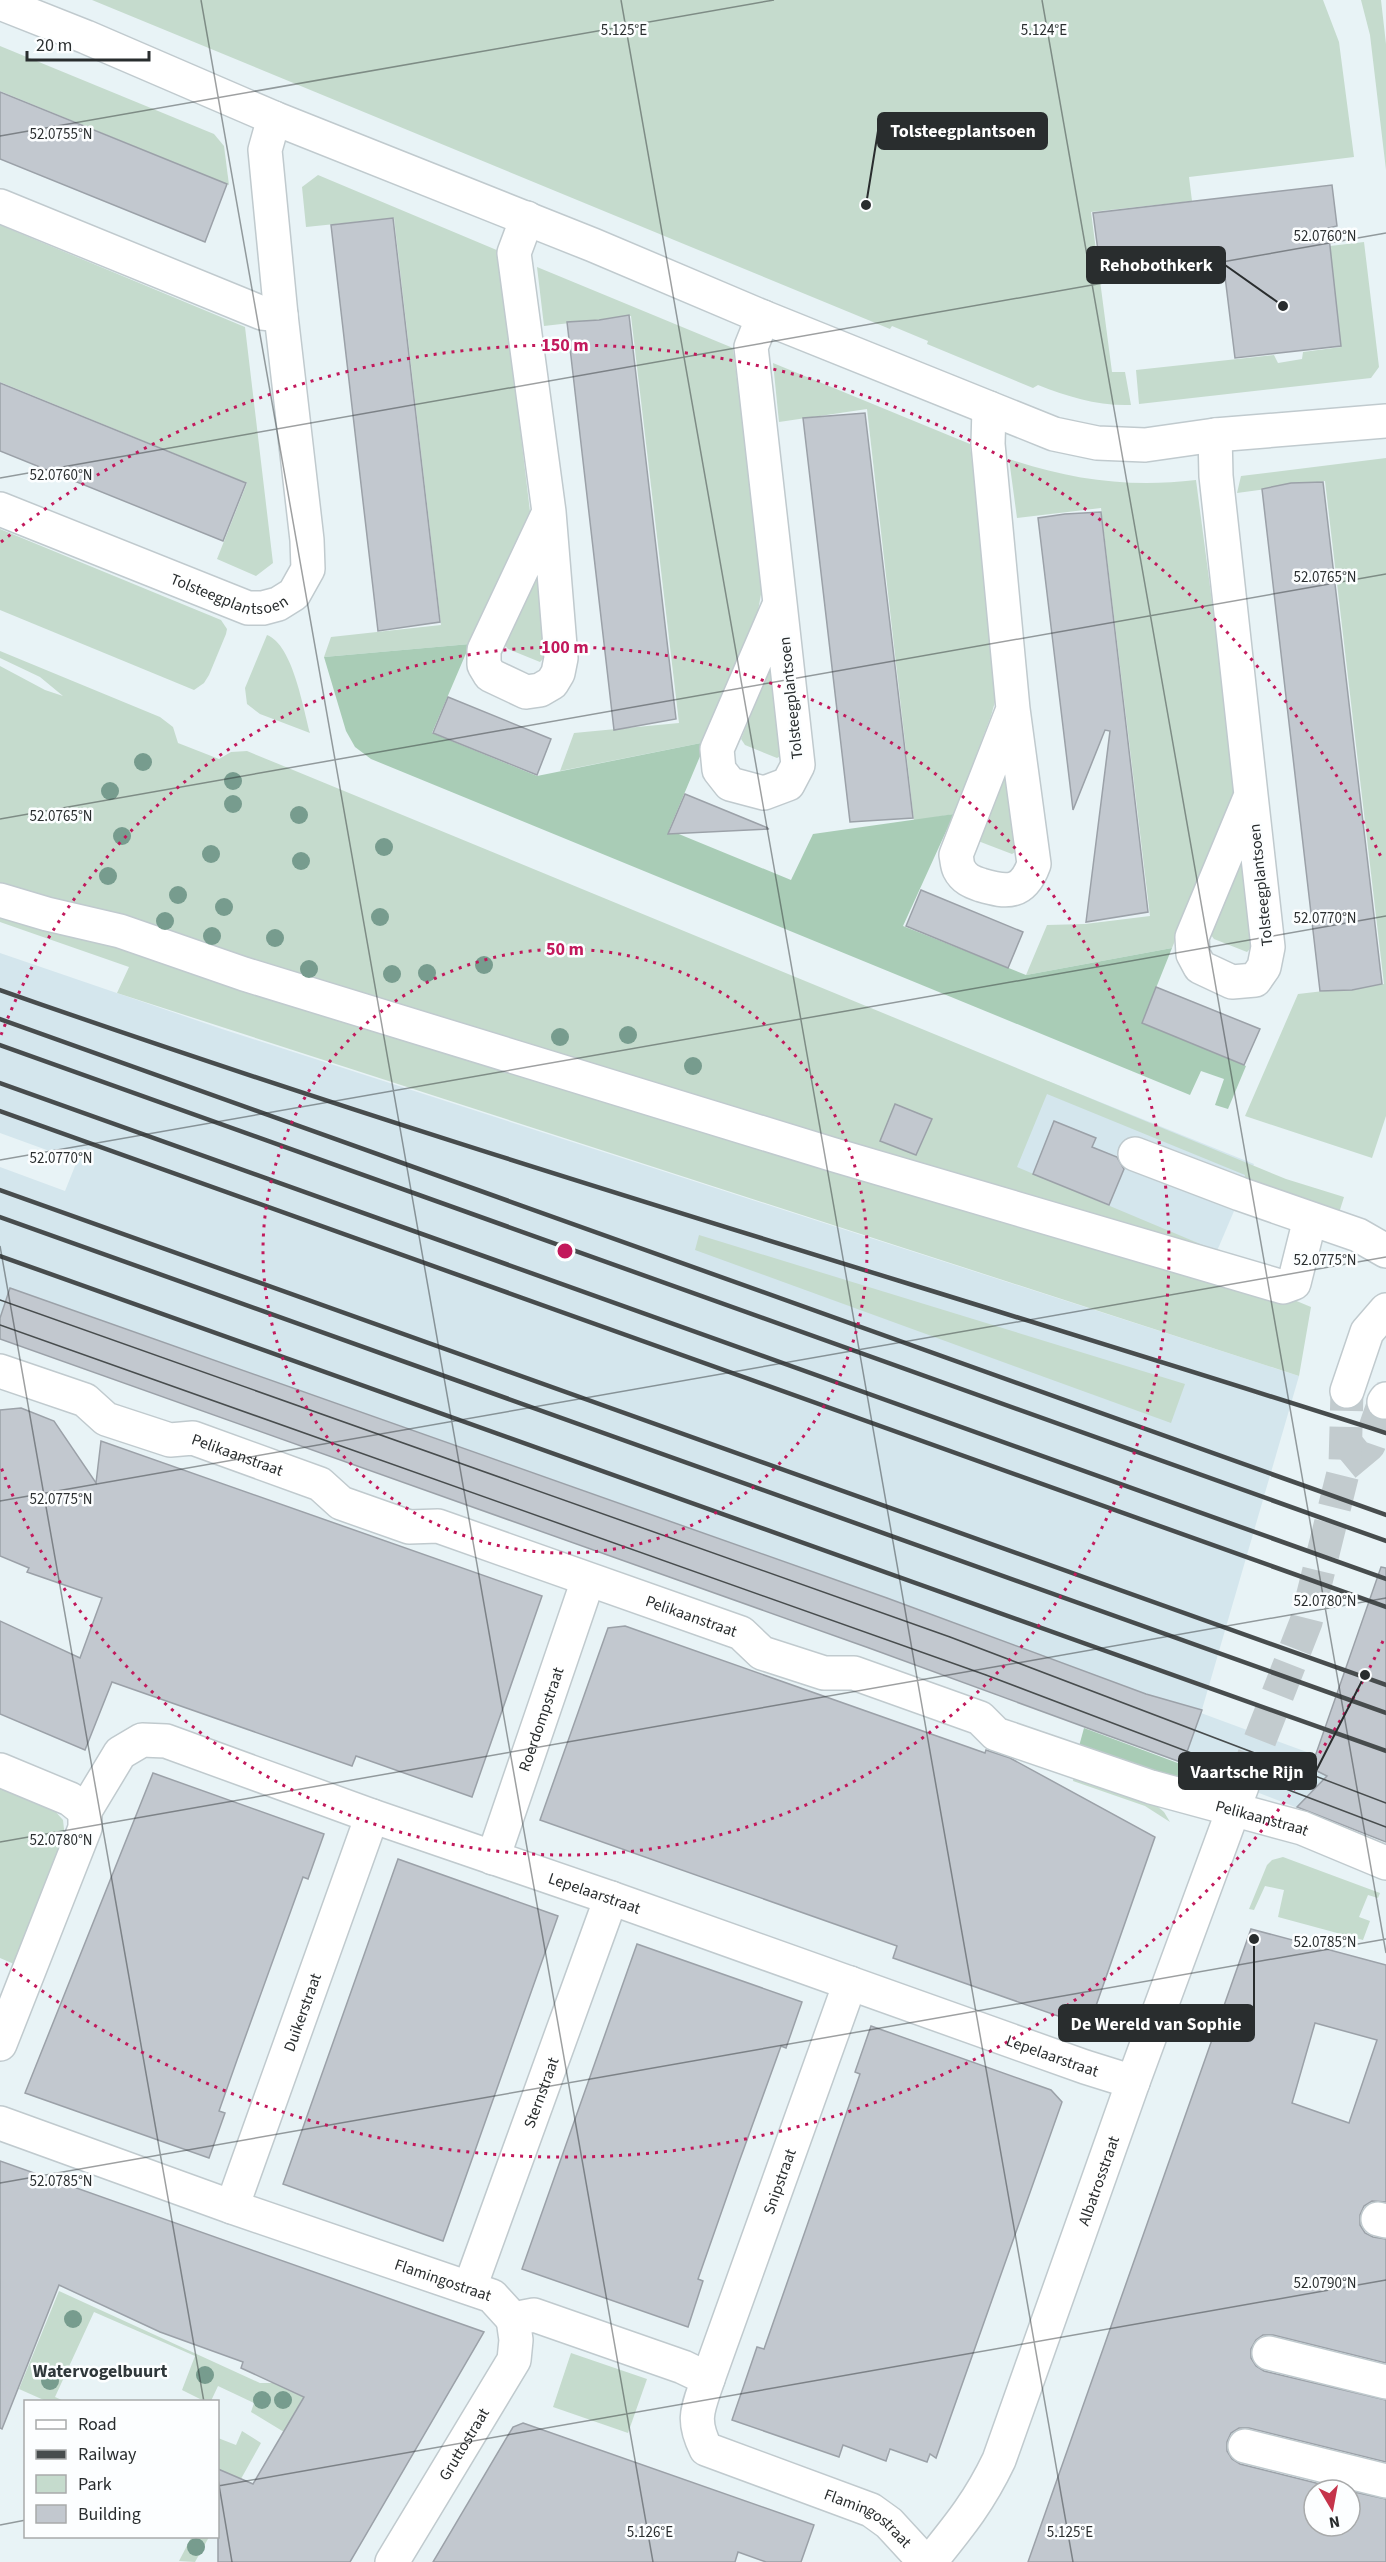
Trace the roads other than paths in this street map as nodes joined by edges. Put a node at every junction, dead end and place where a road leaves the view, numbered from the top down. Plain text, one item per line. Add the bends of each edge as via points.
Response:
1 (0, 3) edge
2 (274, 118) junction
3 (0, 206) edge
4 (527, 218) junction
5 (281, 315) junction
6 (763, 317) junction
7 (989, 408) junction
8 (1386, 421) edge
9 (1215, 435) junction
10 (0, 509) edge
11 (549, 512) junction
12 (780, 603) junction
13 (1013, 709) junction
14 (1251, 795) junction
15 (0, 900) edge
16 (1135, 1154) dead end
17 (1310, 1219) junction
18 (1386, 1251) edge
19 (1386, 1310) edge
20 (0, 1371) edge
21 (1347, 1391) tunnel mouth
22 (588, 1580) junction
23 (0, 1770) edge
24 (1238, 1797) junction
25 (85, 1811) junction
26 (372, 1816) junction
27 (493, 1858) junction
28 (1386, 1863) edge
29 (611, 1898) junction
30 (850, 1983) junction
31 (0, 2044) edge
32 (1133, 2082) junction
33 (0, 2123) edge
34 (232, 2207) junction
35 (470, 2288) junction
36 (513, 2319) junction
37 (1269, 2353) dead end
38 (708, 2379) junction
39 (1386, 2382) edge
40 (1245, 2446) dead end
41 (1386, 2481) edge
42 (392, 2562) edge
43 (927, 2562) edge

1 - 2 street
2 - 4 street
2 - 5 street, Tolsteegplantsoen via 265,150
3 - 5 street via 262,313
4 - 6 street
4 - 11 street via 514,253
5 - 10 street, Tolsteegplantsoen via 307,540 308,569 294,594 278,604 248,608
6 - 7 street
6 - 12 street, Tolsteegplantsoen via 751,347
7 - 9 street via 1054,434 1097,443 1145,445
7 - 13 street via 988,444
8 - 9 street
9 - 14 street, Tolsteegplantsoen via 1216,476
11 - 11 street via 484,650 484,664 490,675 526,692 552,683 561,658
12 - 12 street, Tolsteegplantsoen via 717,749 719,770 730,784 764,793 788,784 798,765
13 - 13 street via 956,855 958,869 969,881 1003,891 1022,885 1034,864
14 - 14 street, Tolsteegplantsoen via 1192,937 1193,954 1200,967 1232,982 1255,980 1264,967 1268,947
15 - 17 street via 120,931 244,974 1283,1287 1294,1283
16 - 17 street
17 - 18 street via 1358,1235
19 - 21 street via 1367,1332
20 - 22 street, Pelikaanstraat via 85,1400 106,1419 170,1440 193,1438 320,1484 341,1503 409,1527 438,1526
22 - 24 street, Pelikaanstraat via 741,1633 762,1653 824,1673 854,1673 980,1718 996,1734 1151,1787
22 - 27 street, Roerdompstraat
23 - 25 street via 70,1799
24 - 28 street, Pelikaanstraat
24 - 32 street, Albatrosstraat
25 - 26 street, Lepelaarstraat via 120,1753 142,1740 166,1741
25 - 31 street via 85,1828
26 - 27 street, Lepelaarstraat
26 - 34 street, Duikerstraat
27 - 29 street, Lepelaarstraat
29 - 30 street, Lepelaarstraat
29 - 35 street, Sternstraat
30 - 32 street, Lepelaarstraat
30 - 38 street, Snipstraat
32 - 43 street, Albatrosstraat via 999,2460 966,2519
33 - 34 street, Flamingostraat
34 - 35 street, Flamingostraat
35 - 36 street, Flamingostraat via 492,2296
36 - 38 street via 534,2315
36 - 42 street, Gruttostraat via 514,2360
37 - 39 street
38 - 43 street, Flamingostraat via 698,2411 697,2431 706,2449 871,2510
40 - 41 street

